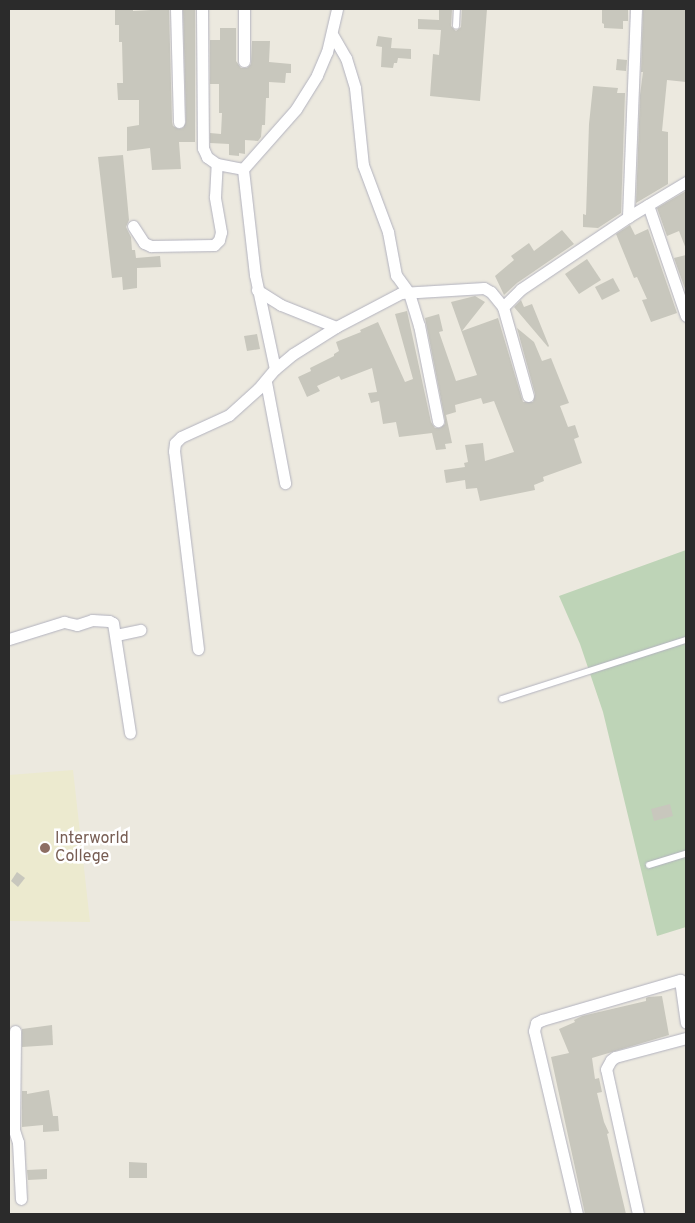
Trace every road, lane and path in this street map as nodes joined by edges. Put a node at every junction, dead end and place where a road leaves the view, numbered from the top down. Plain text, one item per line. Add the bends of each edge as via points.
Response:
1 (176, 9) edge
2 (202, 9) edge
3 (244, 9) edge
4 (338, 9) edge
5 (457, 9) edge
6 (636, 9) edge
7 (456, 26) dead end
8 (332, 34) junction
9 (244, 61) dead end
10 (179, 122) dead end
11 (217, 164) junction
12 (243, 169) junction
13 (686, 182) edge
14 (648, 204) junction
15 (628, 217) junction
16 (133, 226) dead end
17 (257, 290) junction
18 (409, 293) junction
19 (503, 307) junction
20 (686, 316) edge
21 (336, 327) junction
22 (274, 369) junction
23 (266, 382) junction
24 (528, 396) dead end
25 (438, 421) dead end
26 (285, 483) dead end
27 (140, 630) dead end
28 (116, 635) junction
29 (9, 638) edge
30 (686, 640) edge
31 (198, 649) dead end
32 (502, 698) dead end
33 (130, 732) dead end
34 (686, 854) edge
35 (649, 865) dead end
36 (683, 979) edge
37 (686, 1023) edge
38 (15, 1031) dead end
39 (686, 1038) edge
40 (12, 1128) edge
41 (21, 1199) dead end
42 (577, 1214) edge
43 (638, 1214) edge

1 - 10 street
2 - 11 street via 203,148 207,157
3 - 9 street
4 - 8 street
5 - 7 lane
6 - 15 street
8 - 12 street via 317,75 296,109
8 - 18 street via 346,58 355,88 363,165 388,232 396,275
11 - 12 street
11 - 16 street via 215,197 221,232 214,246 151,246 144,243
12 - 17 street
13 - 14 street
14 - 15 street
14 - 20 street
15 - 19 street via 521,290
17 - 21 street via 280,305
17 - 22 street
18 - 19 street via 484,288
18 - 21 street via 383,300
18 - 25 street via 426,352
19 - 24 street
21 - 22 street
22 - 23 street
23 - 26 street
23 - 31 street via 229,415 181,437 176,443 174,451
27 - 28 street
28 - 29 street via 115,626 109,621 92,620 77,625 64,622 48,625
28 - 33 street
30 - 32 lane
34 - 35 lane
36 - 37 street
36 - 42 street via 542,1020 535,1027
38 - 40 street
39 - 43 street via 615,1057 606,1069
40 - 41 street via 18,1142

